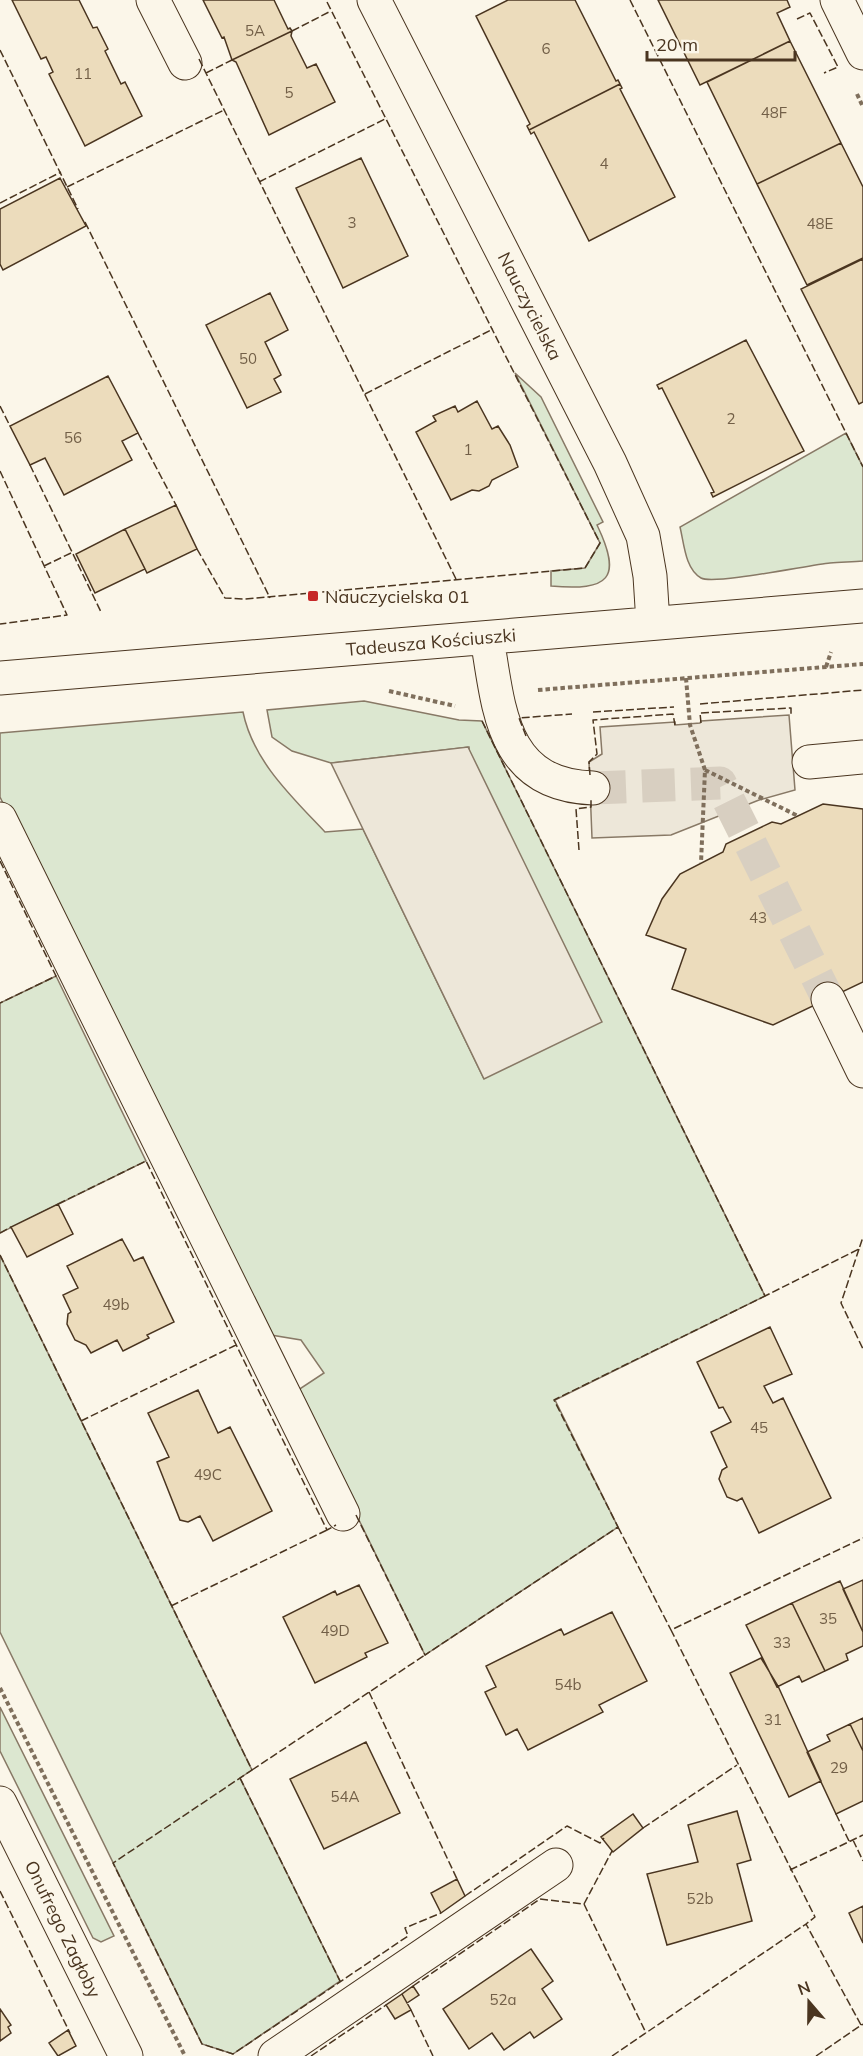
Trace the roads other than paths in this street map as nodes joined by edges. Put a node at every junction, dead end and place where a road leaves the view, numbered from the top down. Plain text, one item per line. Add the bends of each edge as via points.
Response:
1 (153, 0) edge
2 (374, 0) edge
3 (837, 0) edge
4 (863, 52) edge
5 (185, 63) dead end
6 (863, 606) edge
7 (653, 623) junction
8 (487, 638) junction
9 (0, 678) edge
10 (863, 757) edge
11 (809, 762) dead end
12 (593, 788) tunnel mouth
13 (0, 819) edge
14 (828, 999) tunnel mouth
15 (863, 1071) edge
16 (343, 1514) dead end
17 (0, 1803) edge
18 (556, 1865) dead end
19 (126, 2056) edge
20 (275, 2056) edge

1 - 5 street
2 - 7 street, Nauczycielska via 638,524 647,551
3 - 4 street
6 - 7 street, Tadeusza Kościuszki
7 - 8 street, Tadeusza Kościuszki
8 - 9 street, Tadeusza Kościuszki
8 - 12 street via 501,720 518,756 552,779
10 - 11 street
13 - 16 street
14 - 15 street
17 - 19 street, Onufrego Zagłoby
18 - 20 street

